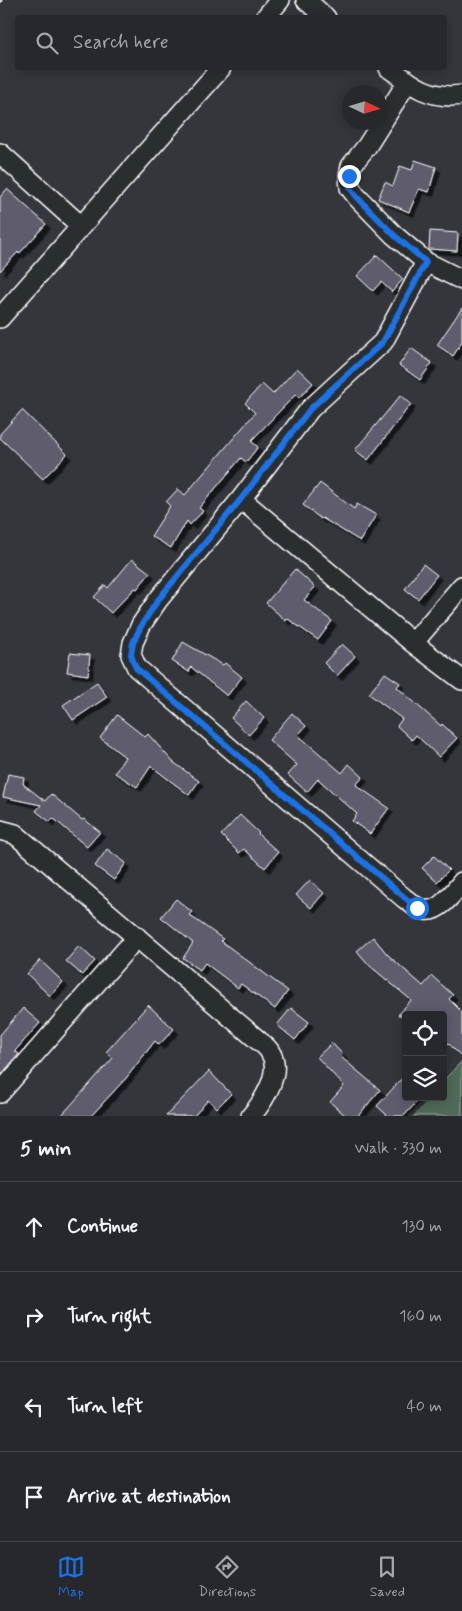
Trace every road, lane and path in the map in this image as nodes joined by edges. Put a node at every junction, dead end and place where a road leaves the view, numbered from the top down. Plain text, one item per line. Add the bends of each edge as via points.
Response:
1 (280, 0) edge
2 (306, 0) edge
3 (268, 15) edge
4 (323, 15) edge
5 (219, 70) edge
6 (392, 70) edge
7 (408, 81) junction
8 (462, 95) edge
9 (0, 153) edge
10 (80, 226) junction
11 (426, 262) junction
12 (462, 280) edge
13 (0, 318) edge
14 (241, 499) junction
15 (462, 586) edge
16 (413, 643) junction
17 (462, 680) edge
18 (0, 830) edge
19 (462, 882) edge
20 (137, 937) junction
21 (0, 1093) edge
22 (251, 1116) edge

1 - 3 street
2 - 4 street
5 - 10 street
6 - 7 street
7 - 8 street via 434,95
7 - 11 street via 351,166 350,188 394,235
9 - 10 street
10 - 13 street
11 - 12 street
11 - 14 street via 383,342 310,409
14 - 16 street
14 - 19 street via 158,600 141,626 131,655 136,668 417,908 427,911 436,908
15 - 16 street
16 - 17 street
18 - 20 street via 15,834
20 - 21 street
20 - 22 street via 260,1040 271,1053 275,1069 259,1106

